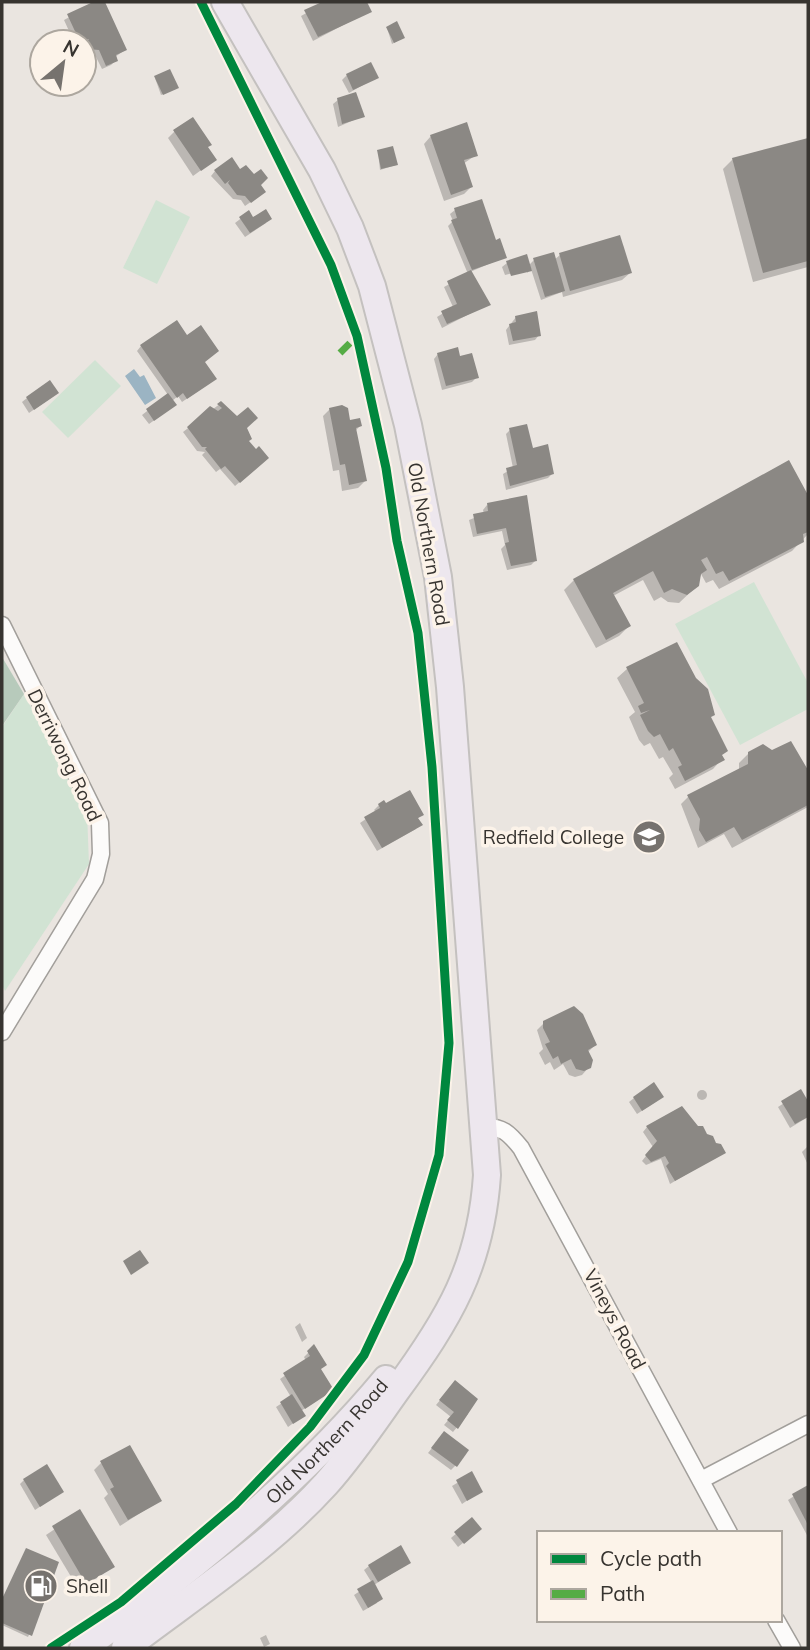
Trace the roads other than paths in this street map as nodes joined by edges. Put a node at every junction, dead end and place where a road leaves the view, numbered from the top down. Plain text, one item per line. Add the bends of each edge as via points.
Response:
1 (225, 2) edge
2 (2, 625) edge
3 (2, 1032) edge
4 (483, 1127) junction
5 (808, 1424) edge
6 (701, 1480) junction
7 (729, 1531) edge
8 (139, 1607) junction
9 (777, 1622) edge
10 (83, 1648) edge
11 (113, 1648) edge
12 (125, 1648) edge
13 (792, 1648) edge

1 - 4 main road, Old Northern Road via 322,170 350,228 372,286 408,425 438,577 449,675
2 - 3 street, Derriwong Road via 100,823 101,844 95,879
4 - 6 street, Vineys Road via 498,1127 521,1147
4 - 8 main road, Old Northern Road via 458,1262 411,1346 369,1400 307,1461
4 - 12 main road, Old Northern Road via 487,1175 482,1226 465,1281 426,1350 326,1484 232,1567
5 - 6 street
6 - 7 street, Vineys Road
8 - 10 main road, Old Northern Road
8 - 11 main road
9 - 13 street

